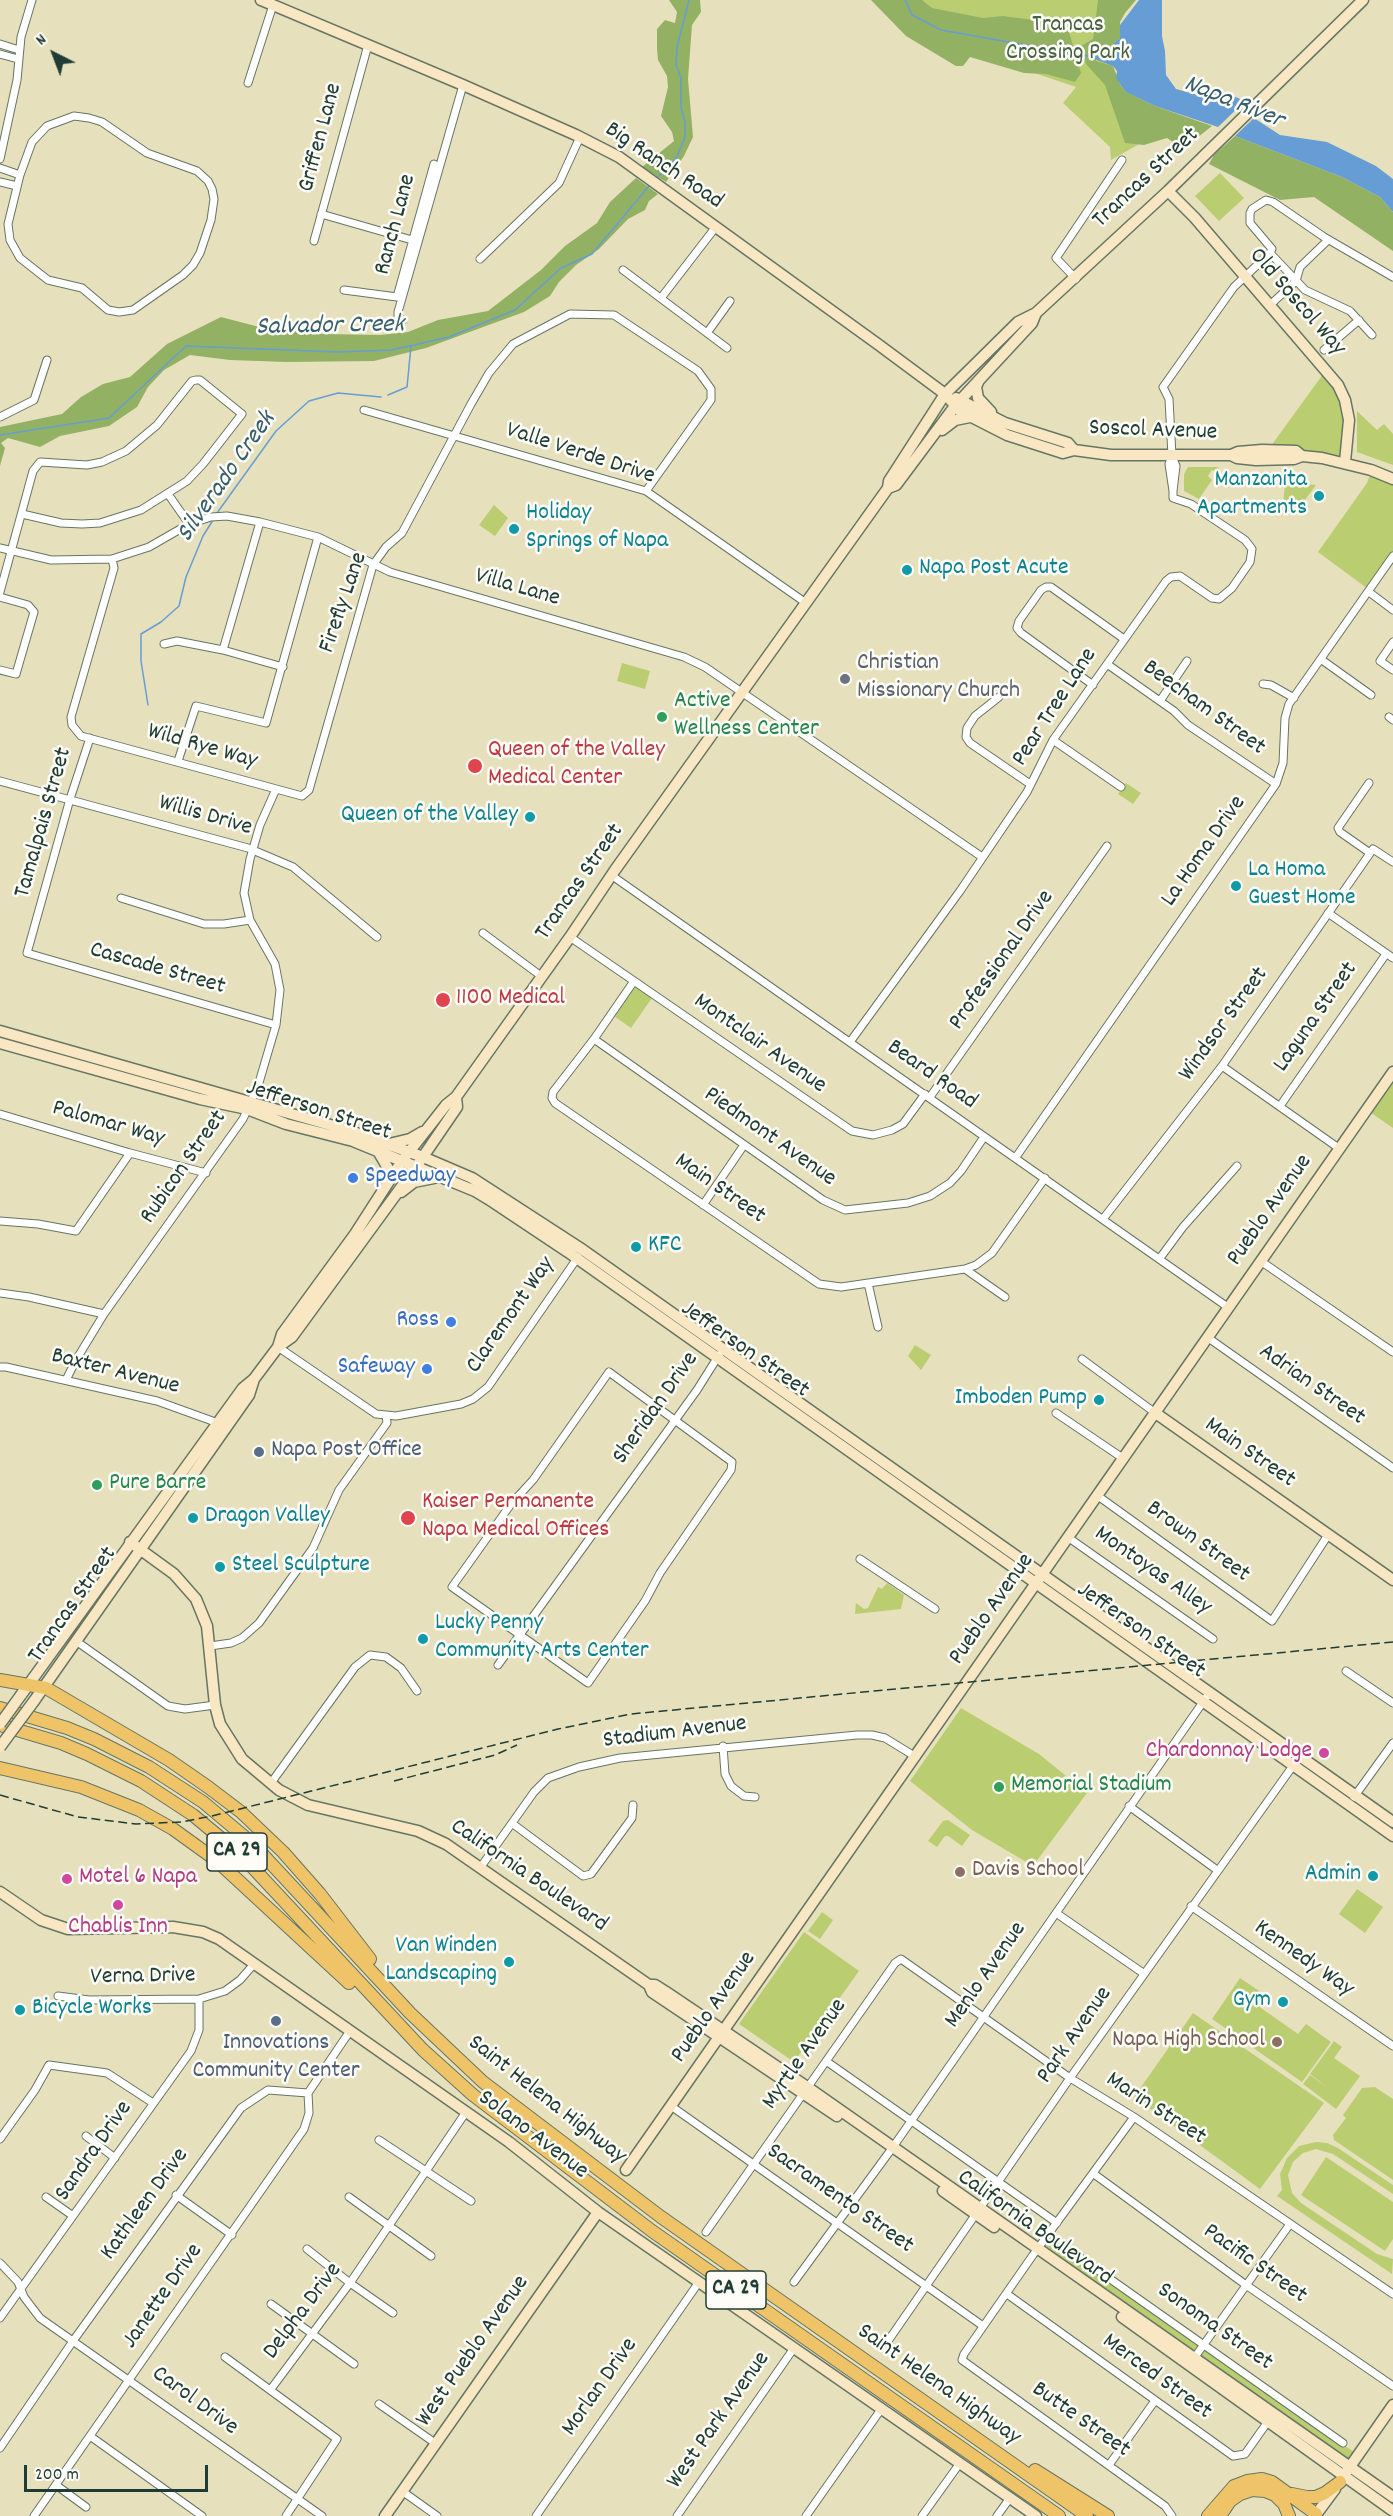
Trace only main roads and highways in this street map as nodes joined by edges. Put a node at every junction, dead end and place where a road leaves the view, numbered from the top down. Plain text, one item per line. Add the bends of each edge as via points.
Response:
1 (261, 0) edge
2 (1363, 0) edge
3 (1168, 191) junction
4 (1036, 313) junction
5 (987, 370) junction
6 (945, 394) junction
7 (958, 403) junction
8 (970, 417) junction
9 (1000, 421) junction
10 (1019, 440) junction
11 (1059, 441) junction
12 (1074, 450) junction
13 (918, 453) junction
14 (1345, 462) junction
15 (1393, 479) edge
16 (888, 488) junction
17 (0, 1031) edge
18 (0, 1043) edge
19 (1393, 1072) edge
20 (456, 1097) junction
21 (249, 1105) junction
22 (430, 1127) junction
23 (434, 1142) junction
24 (389, 1144) junction
25 (378, 1151) junction
26 (406, 1157) junction
27 (423, 1157) junction
28 (416, 1167) junction
29 (446, 1167) junction
30 (439, 1177) junction
31 (386, 1187) junction
32 (389, 1202) junction
33 (580, 1254) junction
34 (337, 1265) junction
35 (278, 1347) junction
36 (254, 1379) junction
37 (1154, 1412) junction
38 (218, 1424) junction
39 (207, 1455) junction
40 (130, 1542) junction
41 (140, 1548) junction
42 (1040, 1579) junction
43 (1393, 1580) edge
44 (98, 1587) junction
45 (84, 1630) junction
46 (0, 1680) edge
47 (29, 1684) junction
48 (43, 1687) junction
49 (0, 1708) edge
50 (0, 1725) edge
51 (0, 1747) edge
52 (0, 1768) edge
53 (1352, 1800) junction
54 (1393, 1822) edge
55 (1393, 1836) edge
56 (0, 1892) edge
57 (410, 2013) junction
58 (721, 2034) junction
59 (423, 2050) junction
60 (626, 2170) dead end
61 (598, 2212) junction
62 (1192, 2361) junction
63 (1393, 2405) edge
64 (961, 2427) junction
65 (1344, 2475) junction
66 (1289, 2494) junction
67 (1393, 2497) edge
68 (1393, 2511) edge
69 (1316, 2515) edge
70 (385, 2516) edge
71 (1036, 2516) edge
72 (1059, 2516) edge
73 (1087, 2516) edge
74 (1108, 2516) edge
75 (1208, 2516) edge
76 (1220, 2516) edge
77 (1289, 2516) edge

1 - 6 main road, Big Ranch Road via 463,85 619,157
2 - 3 main road, Trancas Street
3 - 4 main road, Trancas Street
3 - 14 main road, Old Soscol Way via 1196,218 1331,375 1342,392 1350,430
4 - 5 main road, Trancas Street via 1032,323
4 - 6 main road, Trancas Street via 1018,322
5 - 7 main road, Trancas Street
5 - 9 main road via 977,383 977,395
6 - 7 main road, Soscol Avenue
6 - 16 main road, Trancas Street
7 - 8 main road, Soscol Avenue
7 - 9 main road, Soscol Avenue
7 - 13 main road, Trancas Street
8 - 10 main road, Soscol Avenue
8 - 13 main road via 952,422
9 - 11 main road, Soscol Avenue
10 - 11 main road via 1022,436 1051,444
10 - 12 main road, Soscol Avenue via 1063,453
11 - 12 main road, Soscol Avenue
12 - 14 main road, Soscol Avenue via 1172,456 1296,451 1302,456
13 - 16 main road, Trancas Street via 896,485
14 - 15 main road, Soscol Avenue
16 - 20 main road, Trancas Street
17 - 21 main road, Jefferson Street
18 - 21 main road, Jefferson Street via 200,1099
19 - 37 main road, Pueblo Avenue
20 - 22 main road, Trancas Street
20 - 23 main road, Trancas Street via 457,1107
21 - 24 main road, Jefferson Street
21 - 25 main road, Jefferson Street via 286,1124
22 - 24 main road
22 - 26 main road, Trancas Street
23 - 27 main road, Trancas Street
23 - 29 main road
24 - 26 main road, Jefferson Street
25 - 26 main road, Jefferson Street
25 - 31 main road via 390,1170
26 - 27 main road, Jefferson Street
26 - 28 main road, Jefferson Street
26 - 31 main road, Trancas Street
27 - 28 main road, Trancas Street
27 - 29 main road, Jefferson Street
28 - 30 main road, Jefferson Street
28 - 32 main road, Trancas Street
29 - 33 main road, Jefferson Street via 507,1199
30 - 32 main road via 414,1182
30 - 33 main road, Jefferson Street via 493,1202
31 - 34 main road, Trancas Street
32 - 34 main road, Trancas Street
33 - 42 main road, Jefferson Street
34 - 35 main road, Trancas Street via 282,1334
34 - 35 main road, Trancas Street via 292,1337
35 - 36 main road, Trancas Street
36 - 38 main road, Trancas Street
36 - 39 main road, Trancas Street via 249,1395
37 - 42 main road, Pueblo Avenue
37 - 43 main road, Main Street
38 - 39 main road via 206,1448
38 - 40 main road, Trancas Street
39 - 41 main road, Trancas Street
40 - 41 main road, Trancas Street
40 - 44 main road, Trancas Street
41 - 45 main road, Trancas Street
41 - 58 main road, California Boulevard via 174,1574 196,1599 206,1621 220,1724 242,1760 289,1797 308,1805 424,1833 446,1844 649,1985 666,1992
42 - 53 main road, Jefferson Street
42 - 58 main road, Pueblo Avenue
44 - 45 main road via 99,1594 83,1621
44 - 47 main road, Trancas Street
45 - 48 main road, Trancas Street
46 - 47 highway
47 - 48 highway
47 - 50 main road, Trancas Street, bridge
48 - 51 main road, Trancas Street, bridge
48 - 57 highway via 189,1773 241,1812 302,1873
49 - 57 highway, Saint Helena Highway / CA 29 via 94,1739 149,1767 203,1802 276,1867
50 - 59 highway, Saint Helena Highway / CA 29 via 87,1754 141,1781 193,1815 256,1871
52 - 59 highway via 81,1787 139,1810 172,1829 237,1878
53 - 54 main road, Jefferson Street
53 - 55 main road, Jefferson Street
56 - 61 main road, Solano Avenue via 54,1925 81,1930 184,1928 219,1940 522,2152
57 - 64 highway, Saint Helena Highway / CA 29 via 483,2082 652,2210
58 - 60 main road, Pueblo Avenue
58 - 62 main road, California Boulevard
59 - 72 highway, Saint Helena Highway / CA 29 via 473,2095 652,2231
61 - 70 main road, West Pueblo Avenue
61 - 71 main road, Solano Avenue
62 - 65 main road, California Boulevard via 1267,2423
62 - 65 main road, California Boulevard via 1274,2413
63 - 65 main road
64 - 73 highway, Saint Helena Highway / CA 29
64 - 74 highway
65 - 66 highway via 1316,2497
65 - 67 main road, California Boulevard
65 - 68 main road, California Boulevard
65 - 69 main road
66 - 69 highway
66 - 75 highway via 1272,2482 1247,2481 1234,2486
76 - 77 highway via 1230,2501 1252,2490 1275,2495

